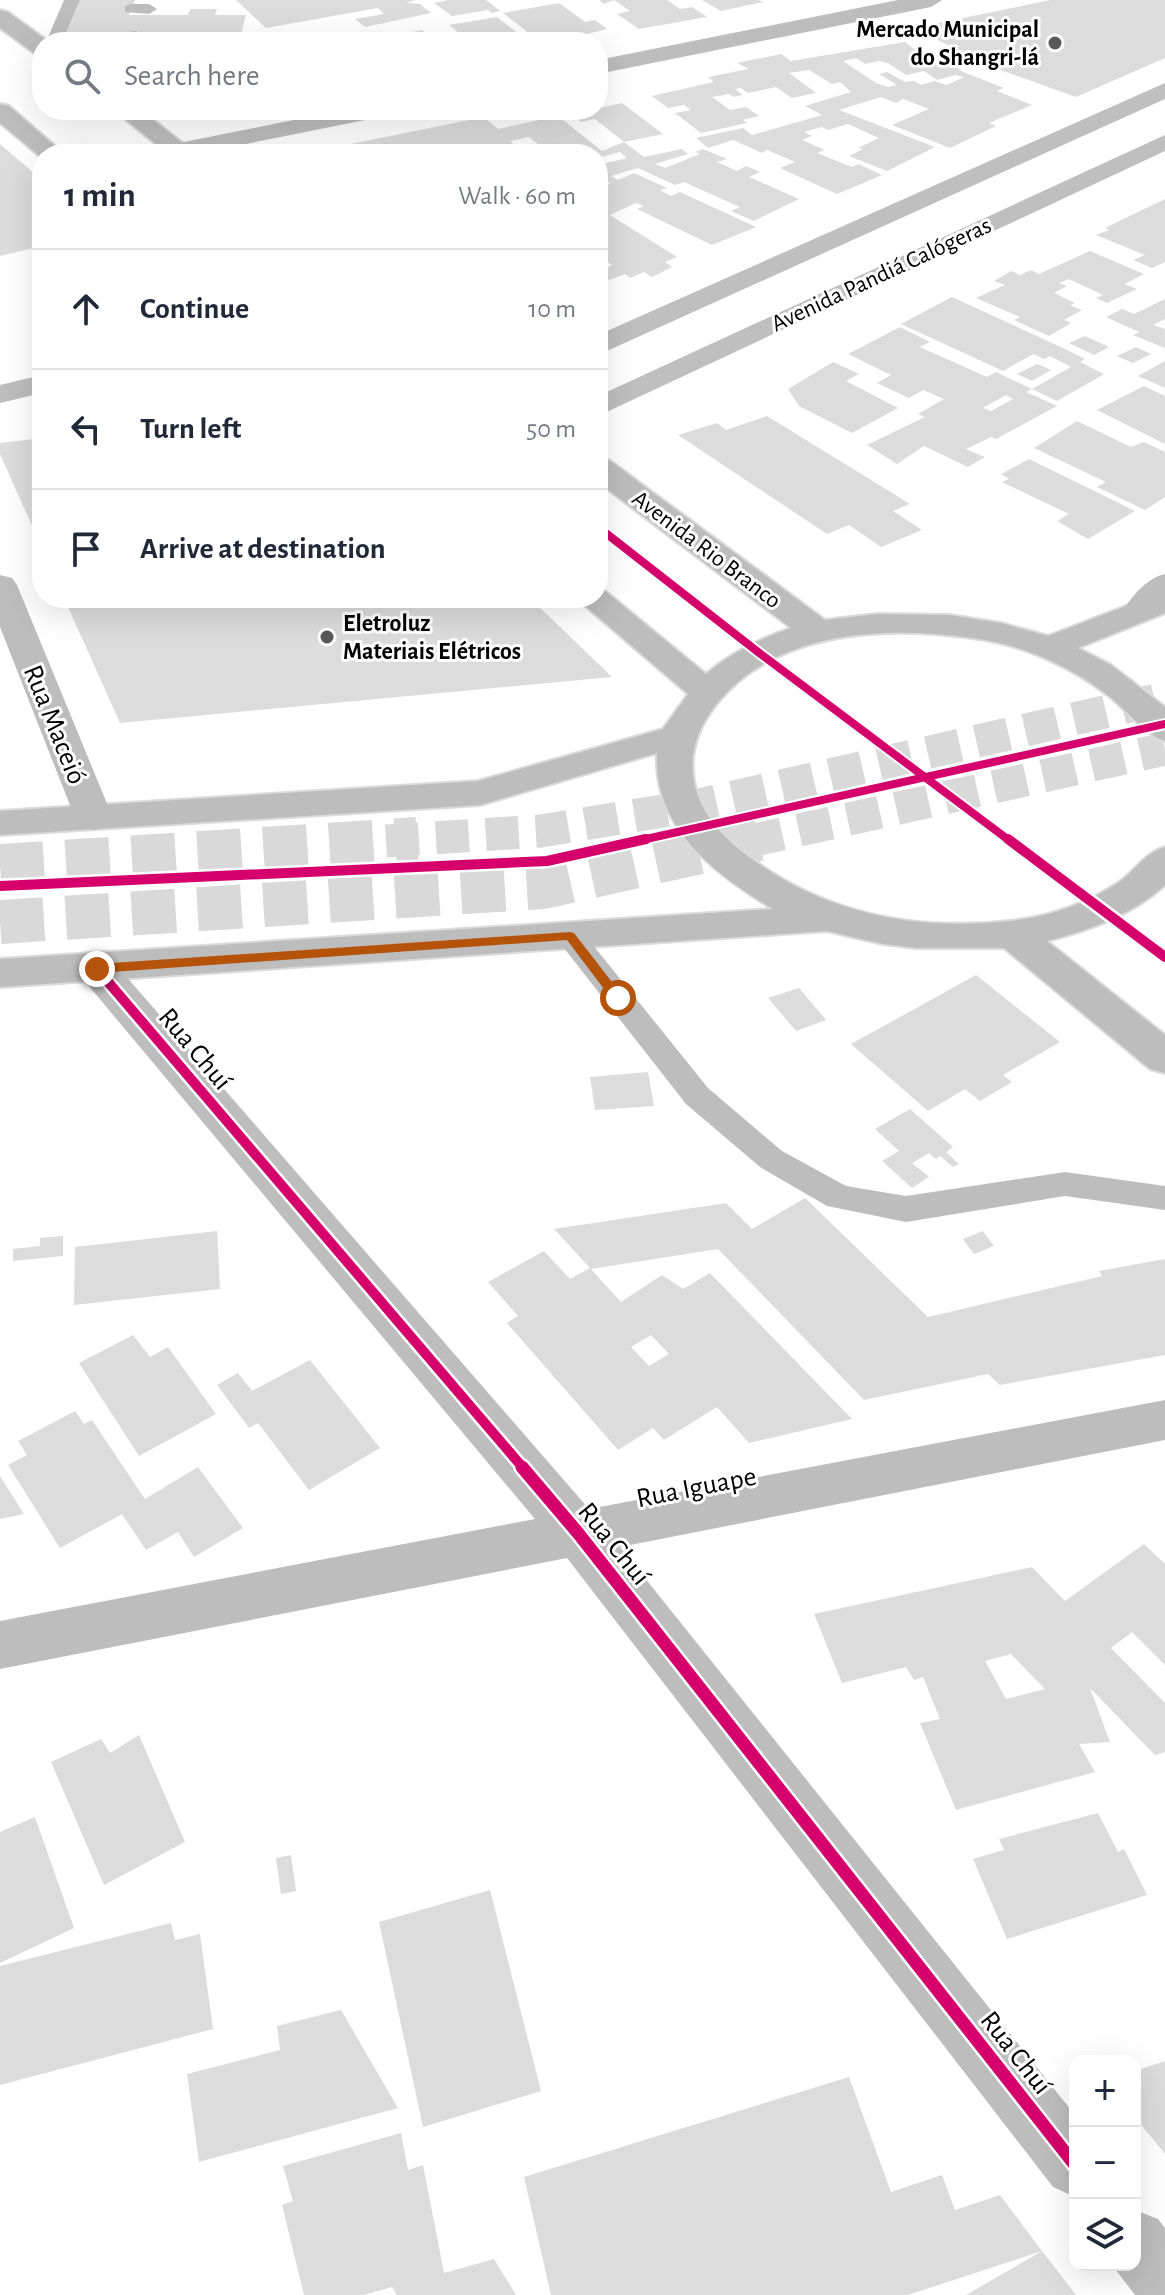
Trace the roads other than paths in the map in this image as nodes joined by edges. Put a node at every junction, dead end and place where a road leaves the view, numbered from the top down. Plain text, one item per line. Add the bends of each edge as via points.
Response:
1 (931, 0) edge
2 (0, 17) edge
3 (32, 41) edge
4 (608, 65) edge
5 (1165, 90) edge
6 (0, 111) edge
7 (139, 120) edge
8 (333, 120) edge
9 (1165, 142) edge
10 (40, 144) edge
11 (171, 144) edge
12 (220, 144) edge
13 (886, 216) junction
14 (948, 243) junction
15 (608, 341) edge
16 (32, 386) edge
17 (0, 394) edge
18 (608, 402) edge
19 (608, 474) edge
20 (1165, 584) edge
21 (0, 585) edge
22 (1152, 605) edge
23 (605, 608) edge
24 (817, 631) junction
25 (1050, 647) junction
26 (705, 691) junction
27 (1165, 730) edge
28 (677, 736) junction
29 (94, 818) junction
30 (0, 823) edge
31 (1162, 869) edge
32 (822, 919) junction
33 (570, 936) junction
34 (1015, 936) junction
35 (97, 969) junction
36 (0, 973) edge
37 (1165, 1058) edge
38 (1165, 1198) edge
39 (1165, 1420) edge
40 (578, 1533) junction
41 (0, 1645) edge
42 (1069, 2157) edge
43 (1141, 2250) edge
44 (1165, 2280) edge

1 - 4 main road
2 - 3 main road
5 - 13 street, Avenida Pandiá Calógeras
6 - 10 main road
7 - 11 main road
8 - 12 main road
9 - 14 street, Avenida Pandiá Calógeras
13 - 14 street
13 - 15 street, Avenida Pandiá Calógeras
14 - 18 street, Avenida Pandiá Calógeras
16 - 17 main road
19 - 24 main road, Avenida Rio Branco
20 - 22 main road
21 - 29 main road, Rua Maceió
22 - 25 main road
23 - 26 main road
24 - 25 main road via 894,621 974,627
24 - 26 main road via 752,654
25 - 27 main road via 1115,681
26 - 28 main road
28 - 29 main road via 480,793
28 - 32 main road via 676,788 704,840 759,886
29 - 30 main road
31 - 34 main road via 1095,913
32 - 33 main road
32 - 34 main road via 925,938
33 - 35 main road
33 - 38 lane via 697,1096 771,1159 839,1197 906,1209 1065,1184
34 - 37 main road
35 - 36 main road
35 - 40 main road, Rua Chuí
39 - 40 main road, Rua Iguape
40 - 41 main road, Rua Iguape
40 - 42 main road, Rua Chuí
43 - 44 main road

